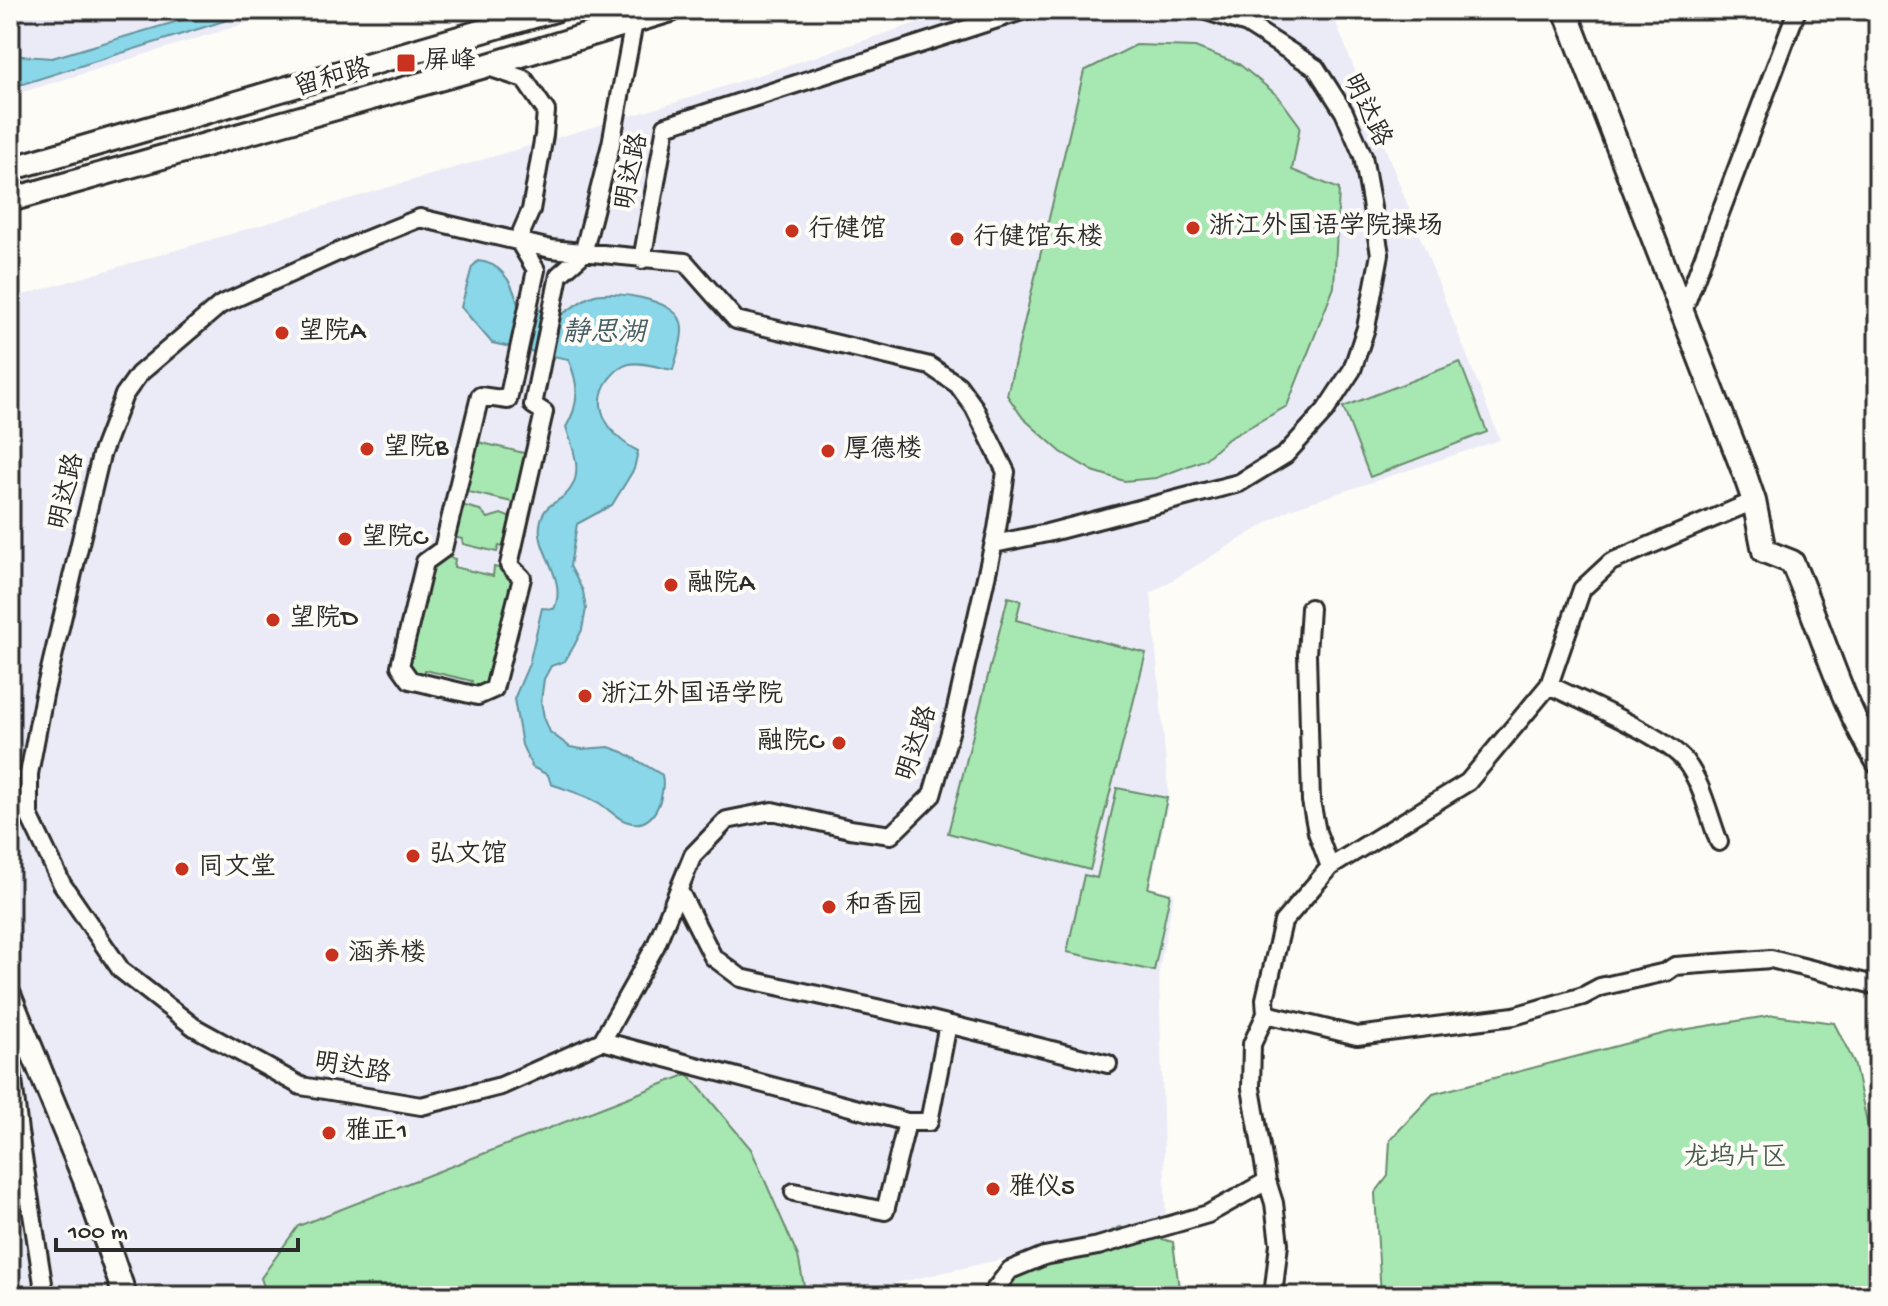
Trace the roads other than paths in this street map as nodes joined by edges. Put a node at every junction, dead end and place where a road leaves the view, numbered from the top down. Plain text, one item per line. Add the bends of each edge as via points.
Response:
1 (555, 10) edge
2 (671, 10) edge
3 (1025, 10) edge
4 (1203, 10) edge
5 (1565, 10) edge
6 (1797, 10) edge
7 (634, 22) junction
8 (485, 66) junction
9 (10, 169) edge
10 (10, 200) edge
11 (518, 240) junction
12 (583, 254) junction
13 (642, 260) junction
14 (1683, 311) junction
15 (1754, 501) junction
16 (994, 544) junction
17 (1310, 608) dead end
18 (1549, 685) junction
19 (1878, 762) edge
20 (1719, 842) dead end
21 (1330, 867) junction
22 (679, 890) junction
23 (1878, 986) edge
24 (10, 997) edge
25 (1266, 1014) junction
26 (948, 1024) junction
27 (602, 1041) junction
28 (10, 1053) edge
29 (1108, 1064) dead end
30 (907, 1122) junction
31 (1267, 1181) junction
32 (794, 1192) dead end
33 (45, 1296) edge
34 (125, 1296) edge
35 (990, 1296) edge
36 (1273, 1296) edge

1 - 9 main road, 留和路
2 - 7 main road, 留和路
3 - 13 street, 明达路 via 666,126
4 - 16 street, 明达路 via 1247,24 1316,68 1363,156 1380,254 1352,370 1325,411 1285,455 1239,483
5 - 14 main road
6 - 14 street
7 - 8 main road, 留和路
7 - 12 street
8 - 10 main road, 留和路
8 - 11 street via 524,79 546,111 531,210
11 - 12 street, 明达路
11 - 12 street via 536,270 508,400 480,396 443,549 425,562 400,666 410,680 478,696 494,689 522,578 509,565 544,412 533,405 559,275
11 - 27 street, 明达路 via 420,218 220,305 139,374 124,395 101,455 44,695 29,774 29,815 62,884 121,970 194,1027 301,1086 421,1106 501,1086
12 - 13 street, 明达路
13 - 16 street via 685,262 736,320 930,366 958,385 1006,472
14 - 15 main road
15 - 18 street via 1611,562 1582,589
15 - 19 main road via 1764,551 1792,562 1841,691
16 - 22 street, 明达路 via 932,795 891,835 772,811 727,820 693,855
17 - 21 street via 1311,801
18 - 20 street via 1659,740 1685,760
18 - 21 street via 1468,782
21 - 25 street via 1283,922
22 - 26 street via 713,957 741,978
22 - 27 street, 明达路 via 656,945
23 - 25 street via 1771,959 1675,966 1514,1016 1357,1036
24 - 34 main road via 85,1180
25 - 31 street via 1252,1044 1251,1088
26 - 29 street
26 - 30 street via 929,1122
27 - 30 street
28 - 33 street
30 - 32 street via 885,1211
31 - 35 street via 1208,1214 1044,1256 1010,1270
31 - 36 street via 1279,1244

